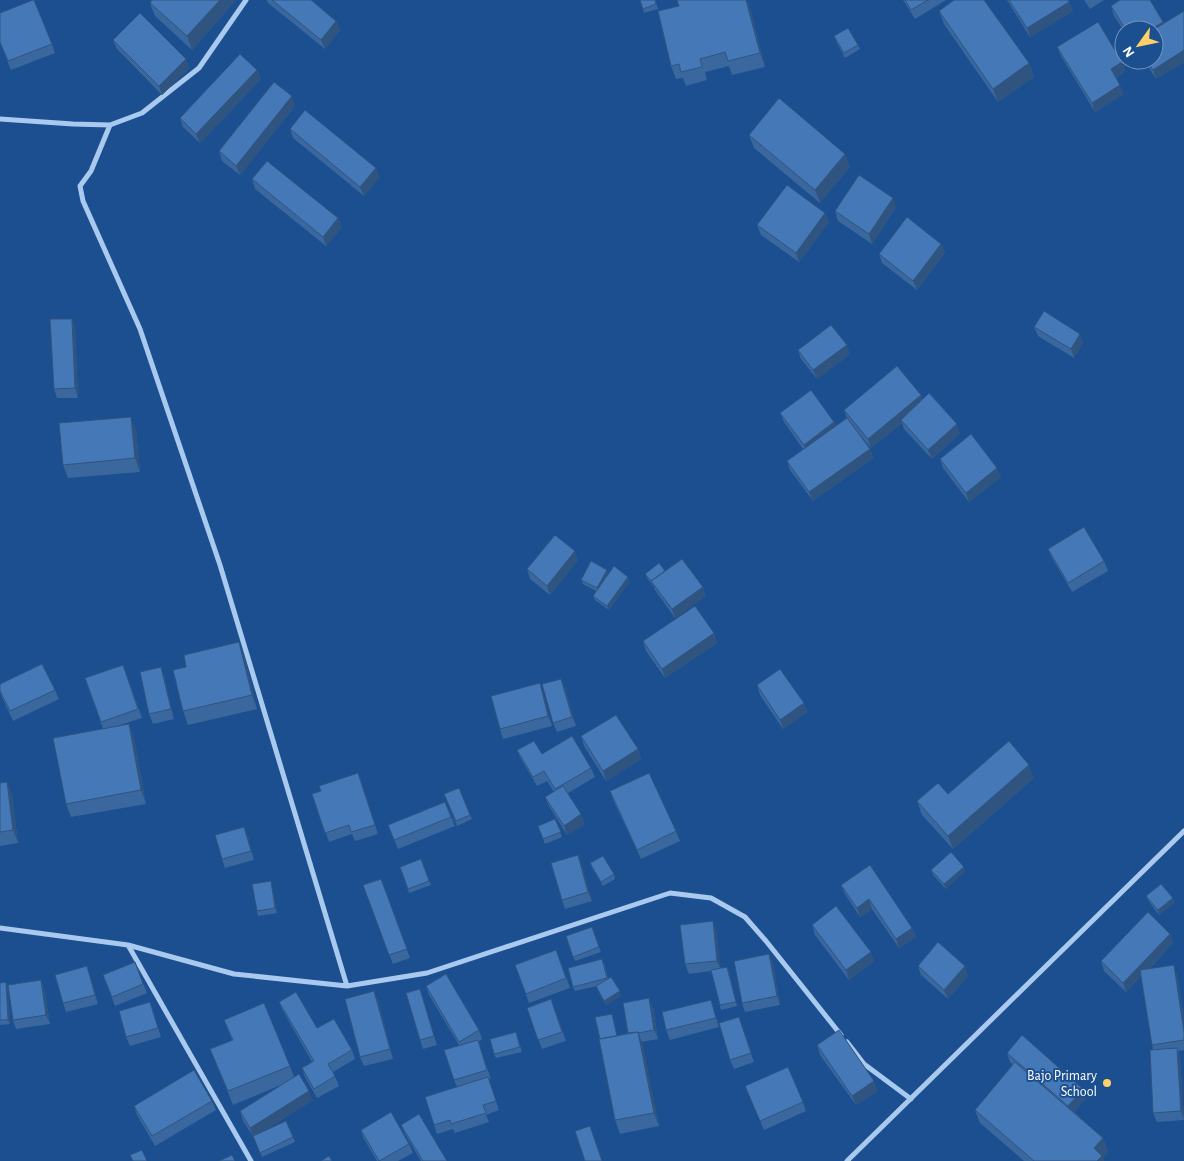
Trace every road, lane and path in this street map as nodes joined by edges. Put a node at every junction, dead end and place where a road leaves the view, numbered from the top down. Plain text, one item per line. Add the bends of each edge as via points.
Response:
1 (246, 0) edge
2 (0, 119) edge
3 (110, 125) junction
4 (1184, 831) edge
5 (0, 928) edge
6 (128, 945) junction
7 (347, 986) junction
8 (911, 1099) junction
9 (251, 1161) edge
10 (847, 1161) edge

1 - 3 street via 199,68 142,113
2 - 3 street
3 - 7 street via 91,171 80,186 83,201 140,329 220,565
4 - 8 street
5 - 6 street
6 - 7 street via 234,974
6 - 9 street
7 - 8 street via 427,973 670,893 711,898 745,917 864,1064
8 - 10 street

